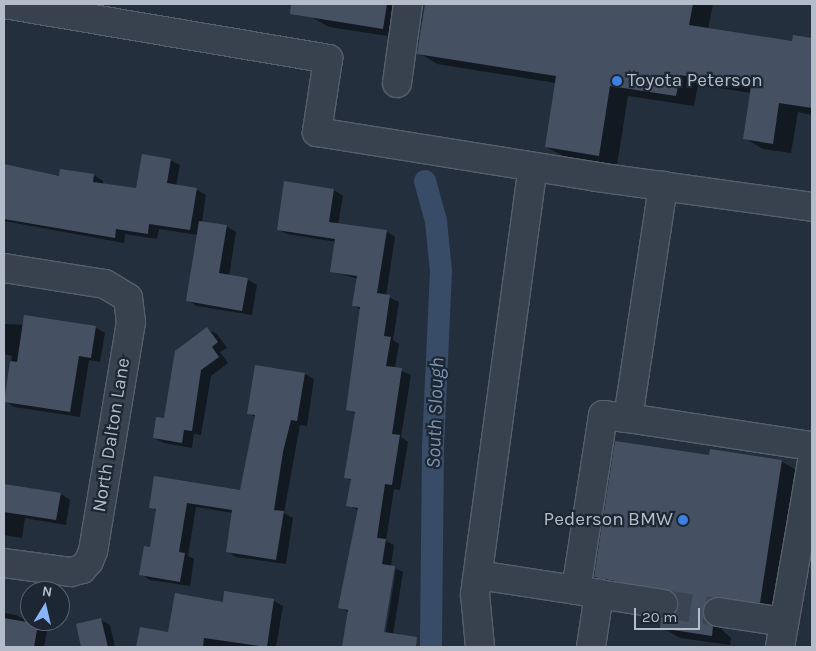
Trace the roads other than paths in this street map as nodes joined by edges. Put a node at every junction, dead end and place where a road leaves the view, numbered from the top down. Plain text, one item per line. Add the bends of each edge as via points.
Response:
1 (4, 4) edge
2 (408, 4) edge
3 (397, 83) dead end
4 (532, 167) junction
5 (663, 186) junction
6 (812, 207) edge
7 (4, 268) edge
8 (628, 418) junction
9 (812, 446) edge
10 (812, 461) edge
11 (808, 516) edge
12 (4, 563) edge
13 (478, 576) junction
14 (588, 592) junction
15 (663, 604) tunnel mouth
16 (718, 612) tunnel mouth
17 (782, 635) edge
18 (480, 647) edge
19 (591, 647) edge

1 - 4 street via 328,59 317,132
2 - 3 street
4 - 5 street
4 - 13 street
5 - 6 street
5 - 8 street
7 - 12 street, North Dalton Lane via 106,284 128,298 131,322 94,551 82,569 61,572
8 - 9 street
8 - 14 street via 603,415
10 - 11 street
11 - 17 street
13 - 14 street
13 - 18 street via 475,594
14 - 15 street
14 - 19 street
16 - 17 street

